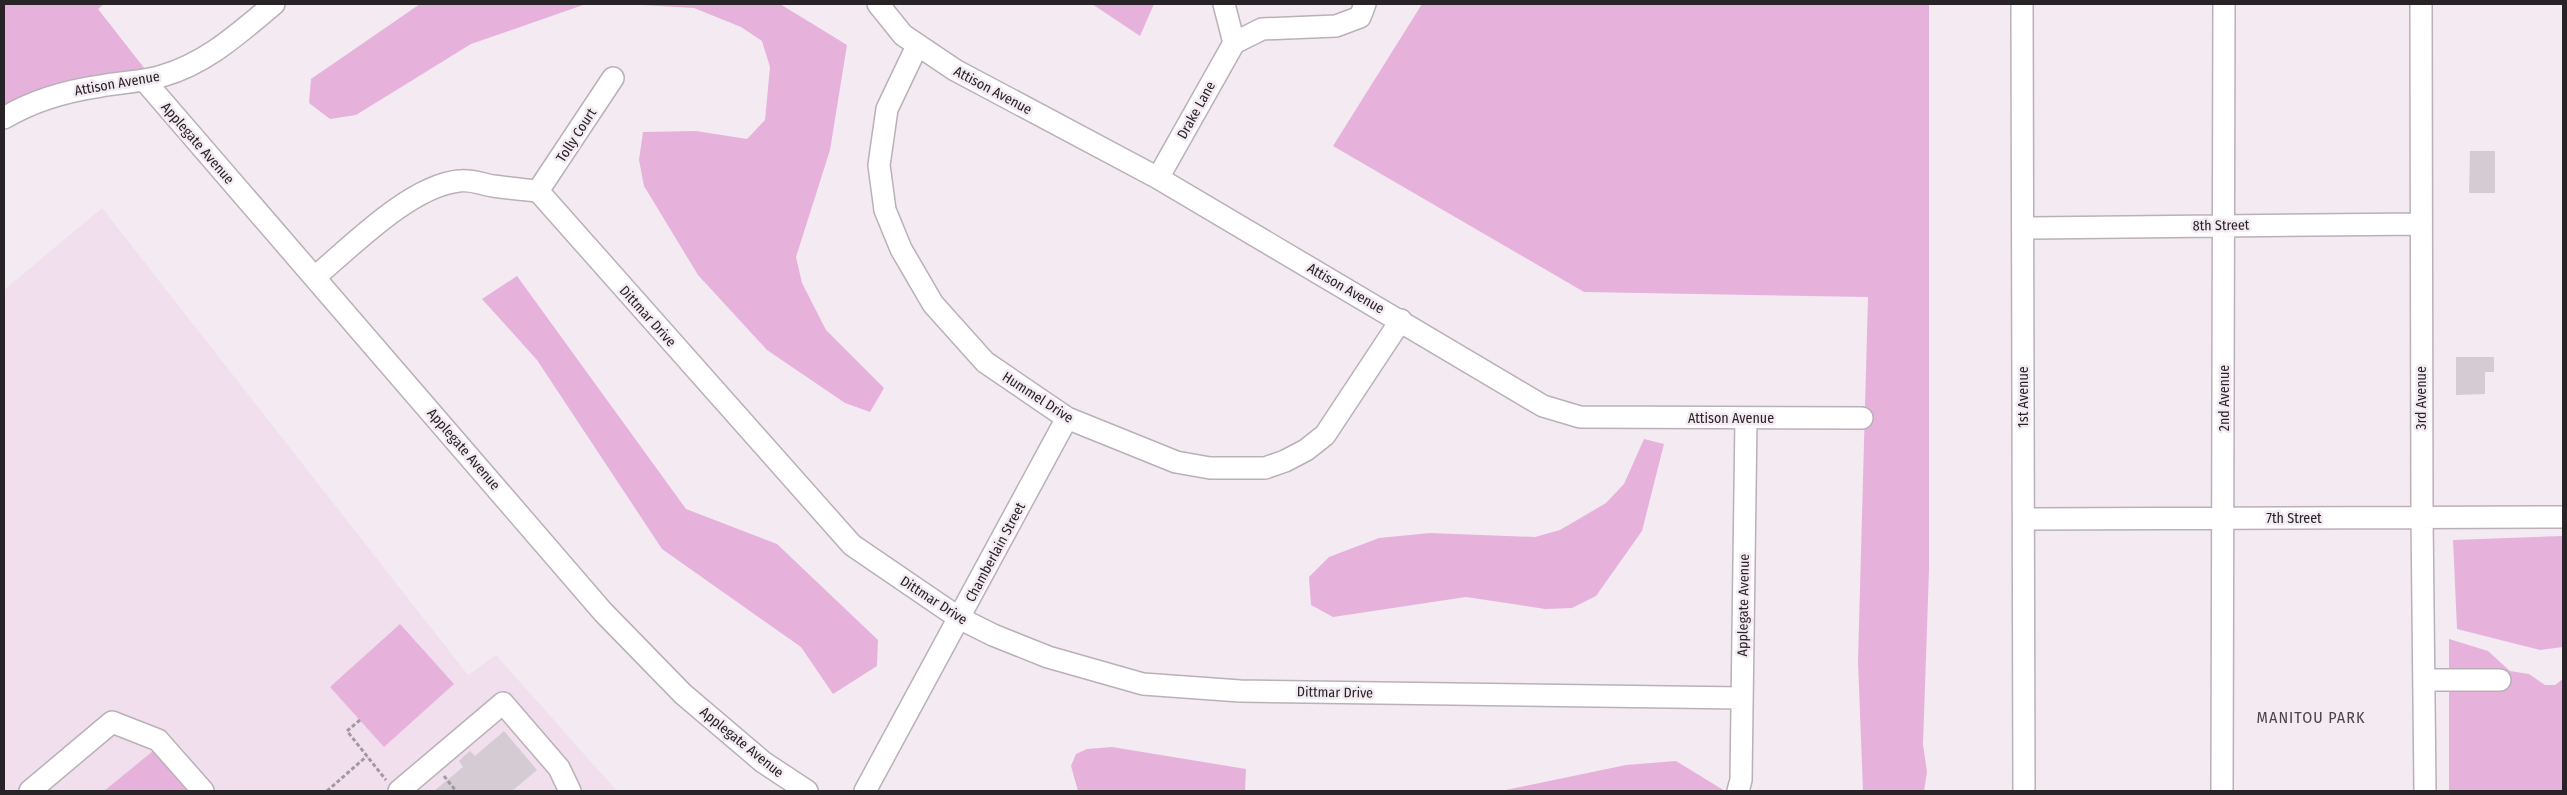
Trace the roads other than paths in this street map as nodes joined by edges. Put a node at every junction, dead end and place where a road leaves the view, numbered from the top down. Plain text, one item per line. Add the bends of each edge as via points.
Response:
1 (274, 4) edge
2 (878, 4) edge
3 (1224, 4) edge
4 (1365, 4) edge
5 (2022, 4) edge
6 (2224, 4) edge
7 (2421, 4) edge
8 (1234, 43) junction
9 (917, 46) junction
10 (613, 78) dead end
11 (144, 80) junction
12 (4, 118) edge
13 (1158, 178) junction
14 (538, 192) junction
15 (2224, 224) junction
16 (2420, 224) junction
17 (2023, 228) junction
18 (315, 277) junction
19 (1401, 320) junction
20 (1067, 418) junction
21 (1746, 418) junction
22 (1862, 418) dead end
23 (2422, 517) junction
24 (2563, 517) edge
25 (2024, 519) junction
26 (2224, 519) junction
27 (959, 618) junction
28 (2425, 680) junction
29 (2500, 680) dead end
30 (1742, 698) junction
31 (393, 786) edge
32 (30, 791) edge
33 (203, 791) edge
34 (570, 791) edge
35 (808, 791) edge
36 (865, 791) edge
37 (1738, 791) edge
38 (2024, 791) edge
39 (2222, 791) edge
40 (2425, 791) edge

1 - 11 street, Attison Avenue via 220,49 163,76
2 - 9 street, Attison Avenue via 903,35
3 - 8 street
4 - 8 street via 1360,18 1336,26 1262,29
5 - 17 street, 1st Avenue
6 - 15 street, 2nd Avenue
7 - 16 street, 3rd Avenue
8 - 13 street, Drake Lane
9 - 13 street, Attison Avenue via 955,70
9 - 20 street, Hummel Drive via 887,108 879,165 885,210 891,226 933,304 985,362
10 - 14 street, Tolly Court
11 - 12 street, Attison Avenue via 60,94 25,106
11 - 18 street, Applegate Avenue
13 - 19 street, Attison Avenue
14 - 18 street via 460,180 441,184 410,198
14 - 27 street, Dittmar Drive via 852,545
15 - 16 street, 8th Street
15 - 17 street, 8th Street
15 - 26 street, 2nd Avenue
16 - 23 street, 3rd Avenue
17 - 25 street, 1st Avenue
18 - 35 street, Applegate Avenue via 603,612 683,694 763,762
19 - 20 street, Hummel Drive via 1324,435 1306,450 1265,468 1210,468 1176,462
19 - 21 street, Attison Avenue via 1543,406 1560,413 1580,417
20 - 27 street, Chamberlain Street
21 - 22 street, Attison Avenue
21 - 30 street, Applegate Avenue
23 - 24 street, 7th Street
23 - 26 street, 7th Street
23 - 28 street, 3rd Avenue
25 - 26 street, 7th Street
25 - 38 street, 1st Avenue
26 - 39 street, 2nd Avenue
27 - 30 street, Dittmar Drive via 1048,657 1143,684 1250,691
27 - 36 street, Chamberlain Street
28 - 29 street
28 - 40 street, 3rd Avenue
30 - 37 street, Applegate Avenue
31 - 34 street via 502,703 559,768
32 - 33 street via 112,722 158,740

